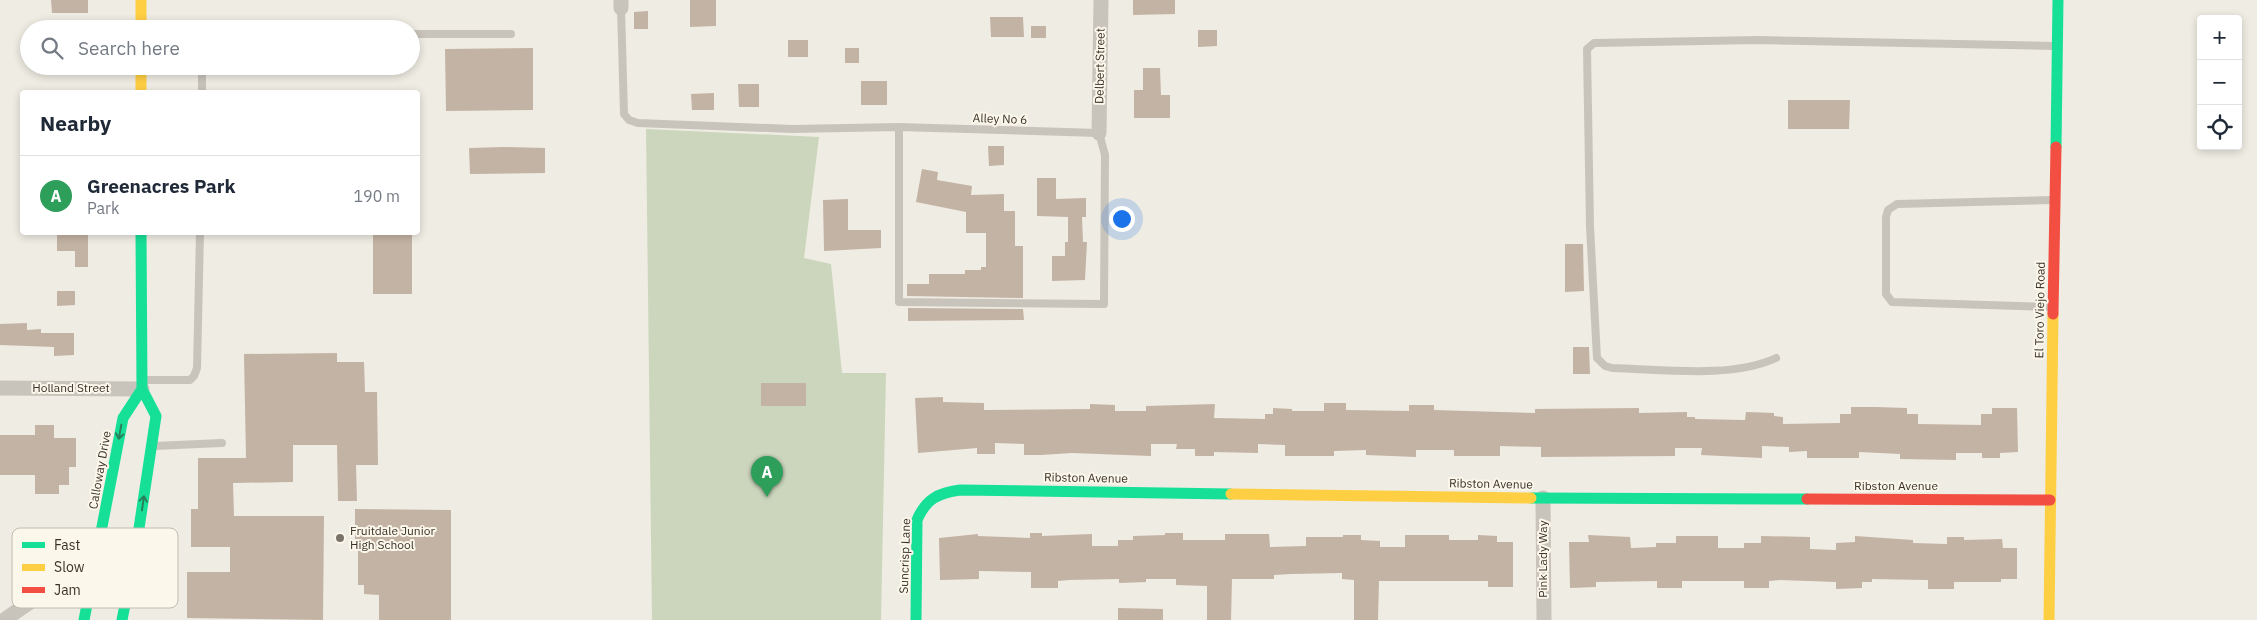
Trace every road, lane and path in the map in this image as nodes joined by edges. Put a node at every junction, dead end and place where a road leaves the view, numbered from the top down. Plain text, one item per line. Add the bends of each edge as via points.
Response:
1 (141, 0) edge
2 (1101, 0) edge
3 (2058, 0) edge
4 (621, 4) edge
5 (141, 20) edge
6 (420, 34) edge
7 (511, 34) dead end
8 (2058, 46) junction
9 (141, 75) edge
10 (202, 75) edge
11 (141, 90) edge
12 (202, 90) edge
13 (899, 127) junction
14 (1099, 133) junction
15 (2055, 200) junction
16 (142, 235) edge
17 (200, 235) edge
18 (2054, 307) junction
19 (1776, 358) dead end
20 (142, 384) junction
21 (0, 388) edge
22 (222, 444) dead end
23 (152, 446) junction
24 (932, 497) joint
25 (1543, 498) junction
26 (2050, 500) junction
27 (102, 528) edge
28 (139, 528) edge
29 (21, 608) edge
30 (4, 620) edge
31 (916, 620) edge
32 (1544, 620) edge
33 (2049, 620) edge

1 - 5 street
2 - 14 street, Delbert Street
3 - 8 street, El Toro Viejo Road
4 - 13 lane, Alley No 6 via 624,114 629,120 645,125 792,129
6 - 7 lane
8 - 15 street, El Toro Viejo Road
8 - 19 lane via 1758,40 1594,43 1589,46 1590,227 1597,358 1612,368 1662,370 1720,370 1760,365
9 - 11 street
10 - 12 lane
13 - 14 lane, Alley No 6
13 - 14 lane via 899,302 1104,304 1105,155
15 - 18 street, El Toro Viejo Road
15 - 18 lane via 1897,204 1888,210 1886,217 1886,294 1892,302
16 - 20 street
17 - 20 lane via 197,368 194,376 190,380
18 - 26 street, El Toro Viejo Road
20 - 21 street, Holland Street
20 - 23 street via 156,416
20 -> 27 street, Calloway Drive via 123,418
22 - 23 lane
28 -> 23 street
24 - 25 street, Ribston Avenue via 960,490
24 - 31 street, Suncrisp Lane via 923,506 917,520
25 - 26 street, Ribston Avenue
25 - 32 street, Pink Lady Way
26 - 33 street, El Toro Viejo Road
29 - 30 street

